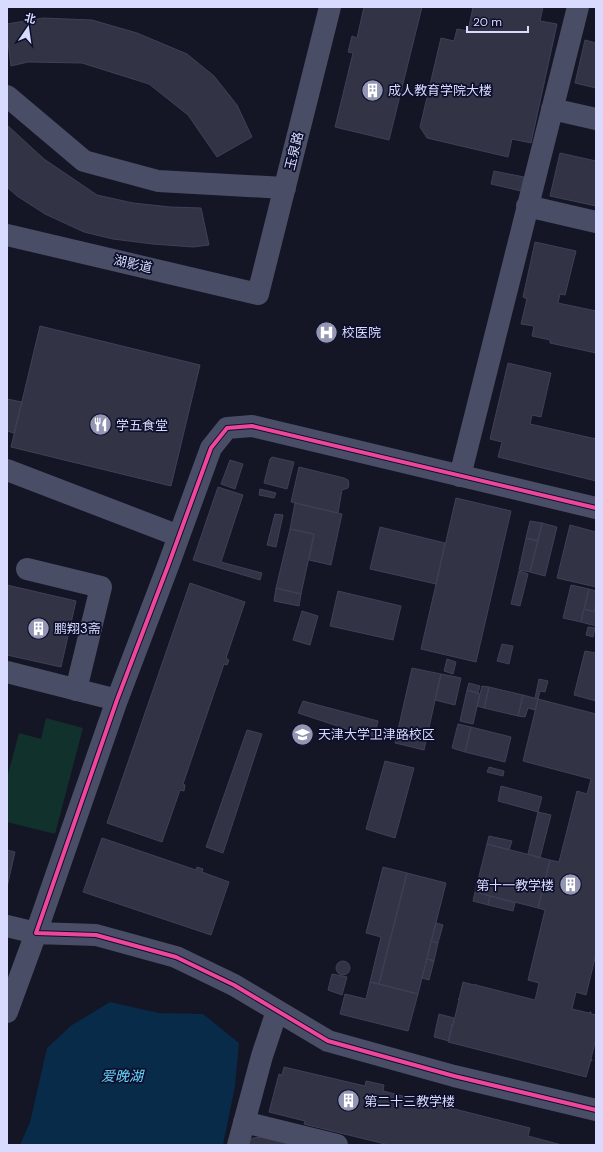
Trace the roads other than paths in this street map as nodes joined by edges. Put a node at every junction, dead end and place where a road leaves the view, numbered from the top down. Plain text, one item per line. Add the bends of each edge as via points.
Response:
1 (317, 7) edge
2 (330, 7) edge
3 (578, 7) edge
4 (7, 96) edge
5 (552, 109) junction
6 (596, 119) edge
7 (278, 188) junction
8 (528, 206) junction
9 (596, 222) edge
10 (7, 235) edge
11 (251, 293) joint
12 (7, 470) edge
13 (460, 476) junction
14 (596, 508) edge
15 (179, 536) junction
16 (27, 569) dead end
17 (7, 674) edge
18 (76, 690) junction
19 (117, 700) junction
20 (7, 926) edge
21 (36, 933) junction
22 (277, 1011) junction
23 (7, 1012) edge
24 (596, 1110) edge
25 (244, 1122) junction
26 (238, 1145) edge
27 (338, 1145) edge

1 - 7 street, 玉泉路
2 - 7 street, 玉泉路
3 - 5 street
4 - 7 street via 84,161 158,181
5 - 6 street
5 - 8 street
7 - 11 street, 玉泉路
8 - 9 street
8 - 13 street
10 - 11 street, 湖影道
12 - 15 street
13 - 14 street
13 - 15 street via 252,426 227,428 212,448
15 - 19 street
16 - 18 street via 101,587
17 - 18 street
18 - 19 street
19 - 21 street
20 - 21 street
21 - 22 street via 96,935 176,957 234,985
21 - 23 street
22 - 24 street via 328,1041 454,1076
22 - 25 street
25 - 26 street
25 - 27 street

